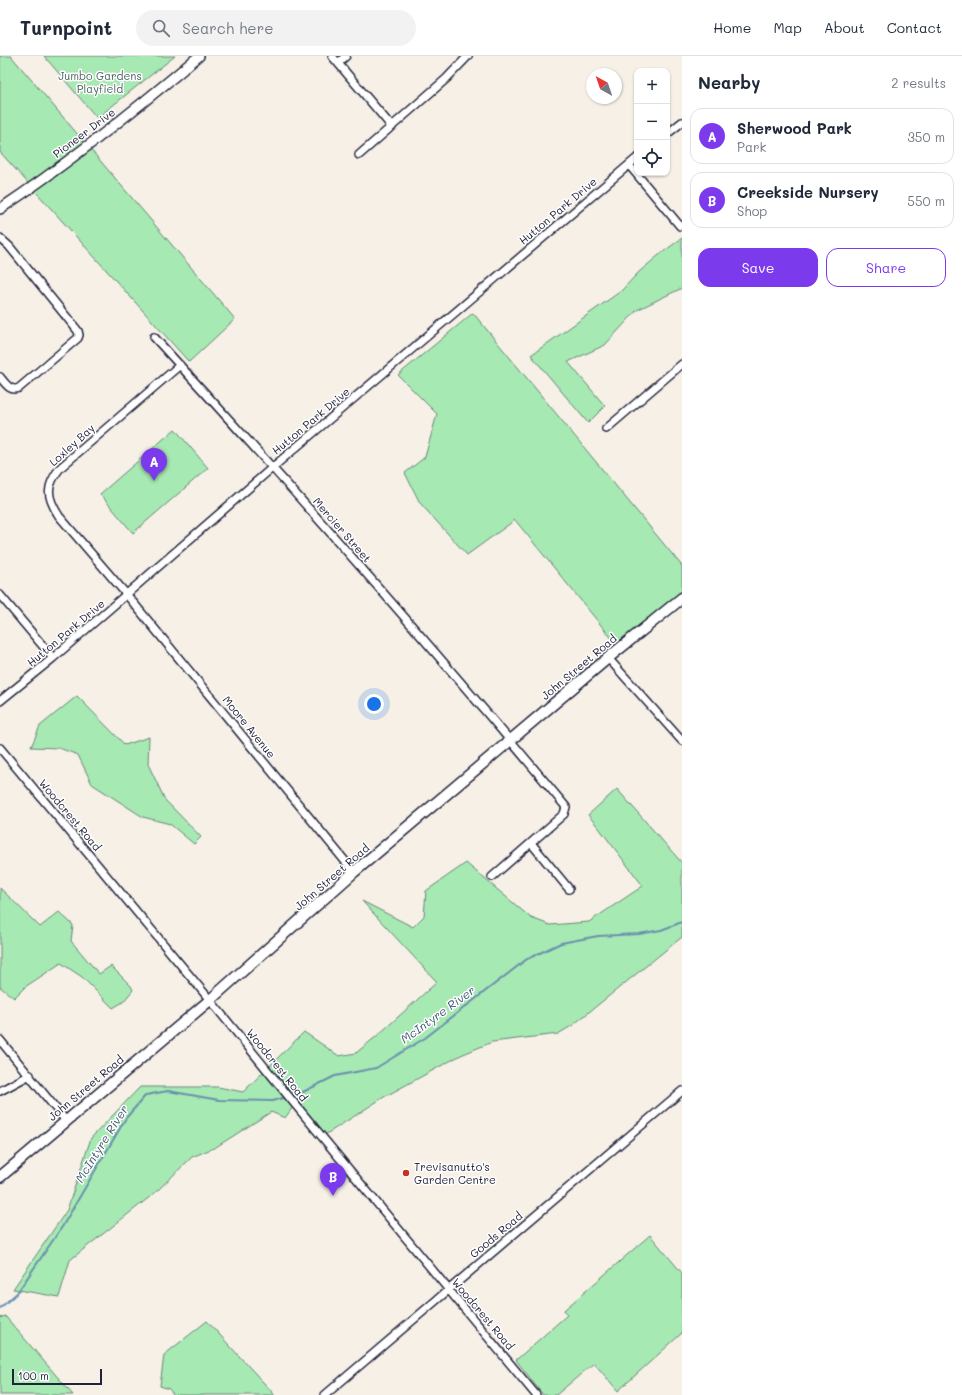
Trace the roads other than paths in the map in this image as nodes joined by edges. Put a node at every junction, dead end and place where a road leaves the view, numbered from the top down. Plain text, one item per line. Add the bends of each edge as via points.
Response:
1 (199, 56) edge
2 (332, 56) edge
3 (346, 56) edge
4 (468, 56) edge
5 (338, 63) junction
6 (682, 122) edge
7 (392, 127) junction
8 (670, 132) edge
9 (359, 155) dead end
10 (634, 161) edge
11 (629, 165) junction
12 (0, 210) edge
13 (680, 226) dead end
14 (0, 238) edge
15 (154, 337) dead end
16 (682, 364) edge
17 (180, 365) junction
18 (0, 377) edge
19 (606, 429) dead end
20 (273, 467) junction
21 (0, 595) edge
22 (127, 595) junction
23 (682, 598) edge
24 (53, 658) junction
25 (608, 658) junction
26 (0, 701) edge
27 (510, 740) junction
28 (682, 741) edge
29 (0, 748) edge
30 (531, 843) junction
31 (354, 872) junction
32 (492, 877) dead end
33 (569, 889) dead end
34 (210, 1000) junction
35 (0, 1040) edge
36 (30, 1075) junction
37 (0, 1091) edge
38 (682, 1091) edge
39 (66, 1121) junction
40 (0, 1177) edge
41 (448, 1290) junction
42 (325, 1395) edge
43 (536, 1395) edge

1 - 12 street, Pioneer Drive via 117,123
2 - 5 street
3 - 5 street
4 - 7 street
5 - 7 street
6 - 8 street
7 - 9 street
10 - 11 street, Hutton Park Drive
11 - 13 street
11 - 20 street, Hutton Park Drive
14 - 18 street via 19,258 79,335 19,388 10,388
15 - 17 street, Mercier Street
16 - 19 street
17 - 20 street, Mercier Street
17 - 22 street, Loxley Bay via 60,468 49,487 52,504 59,516
20 - 22 street, Hutton Park Drive
20 - 27 street, Mercier Street
21 - 24 street
22 - 24 street, Hutton Park Drive
22 - 31 street, Moore Avenue
23 - 25 main road, John Street Road
24 - 26 street, Hutton Park Drive
25 - 27 main road, John Street Road
25 - 28 street
27 - 30 street, Mercier Street via 566,807 564,814
27 - 31 main road, John Street Road
29 - 34 street, Woodcrest Road
30 - 32 street
30 - 33 street
31 - 34 main road, John Street Road
34 - 39 main road, John Street Road
34 - 41 street, Woodcrest Road
35 - 36 street
36 - 37 street
36 - 39 street
38 - 41 street, Goods Road
39 - 40 main road, John Street Road
41 - 42 street, Goods Road
41 - 43 street, Woodcrest Road

